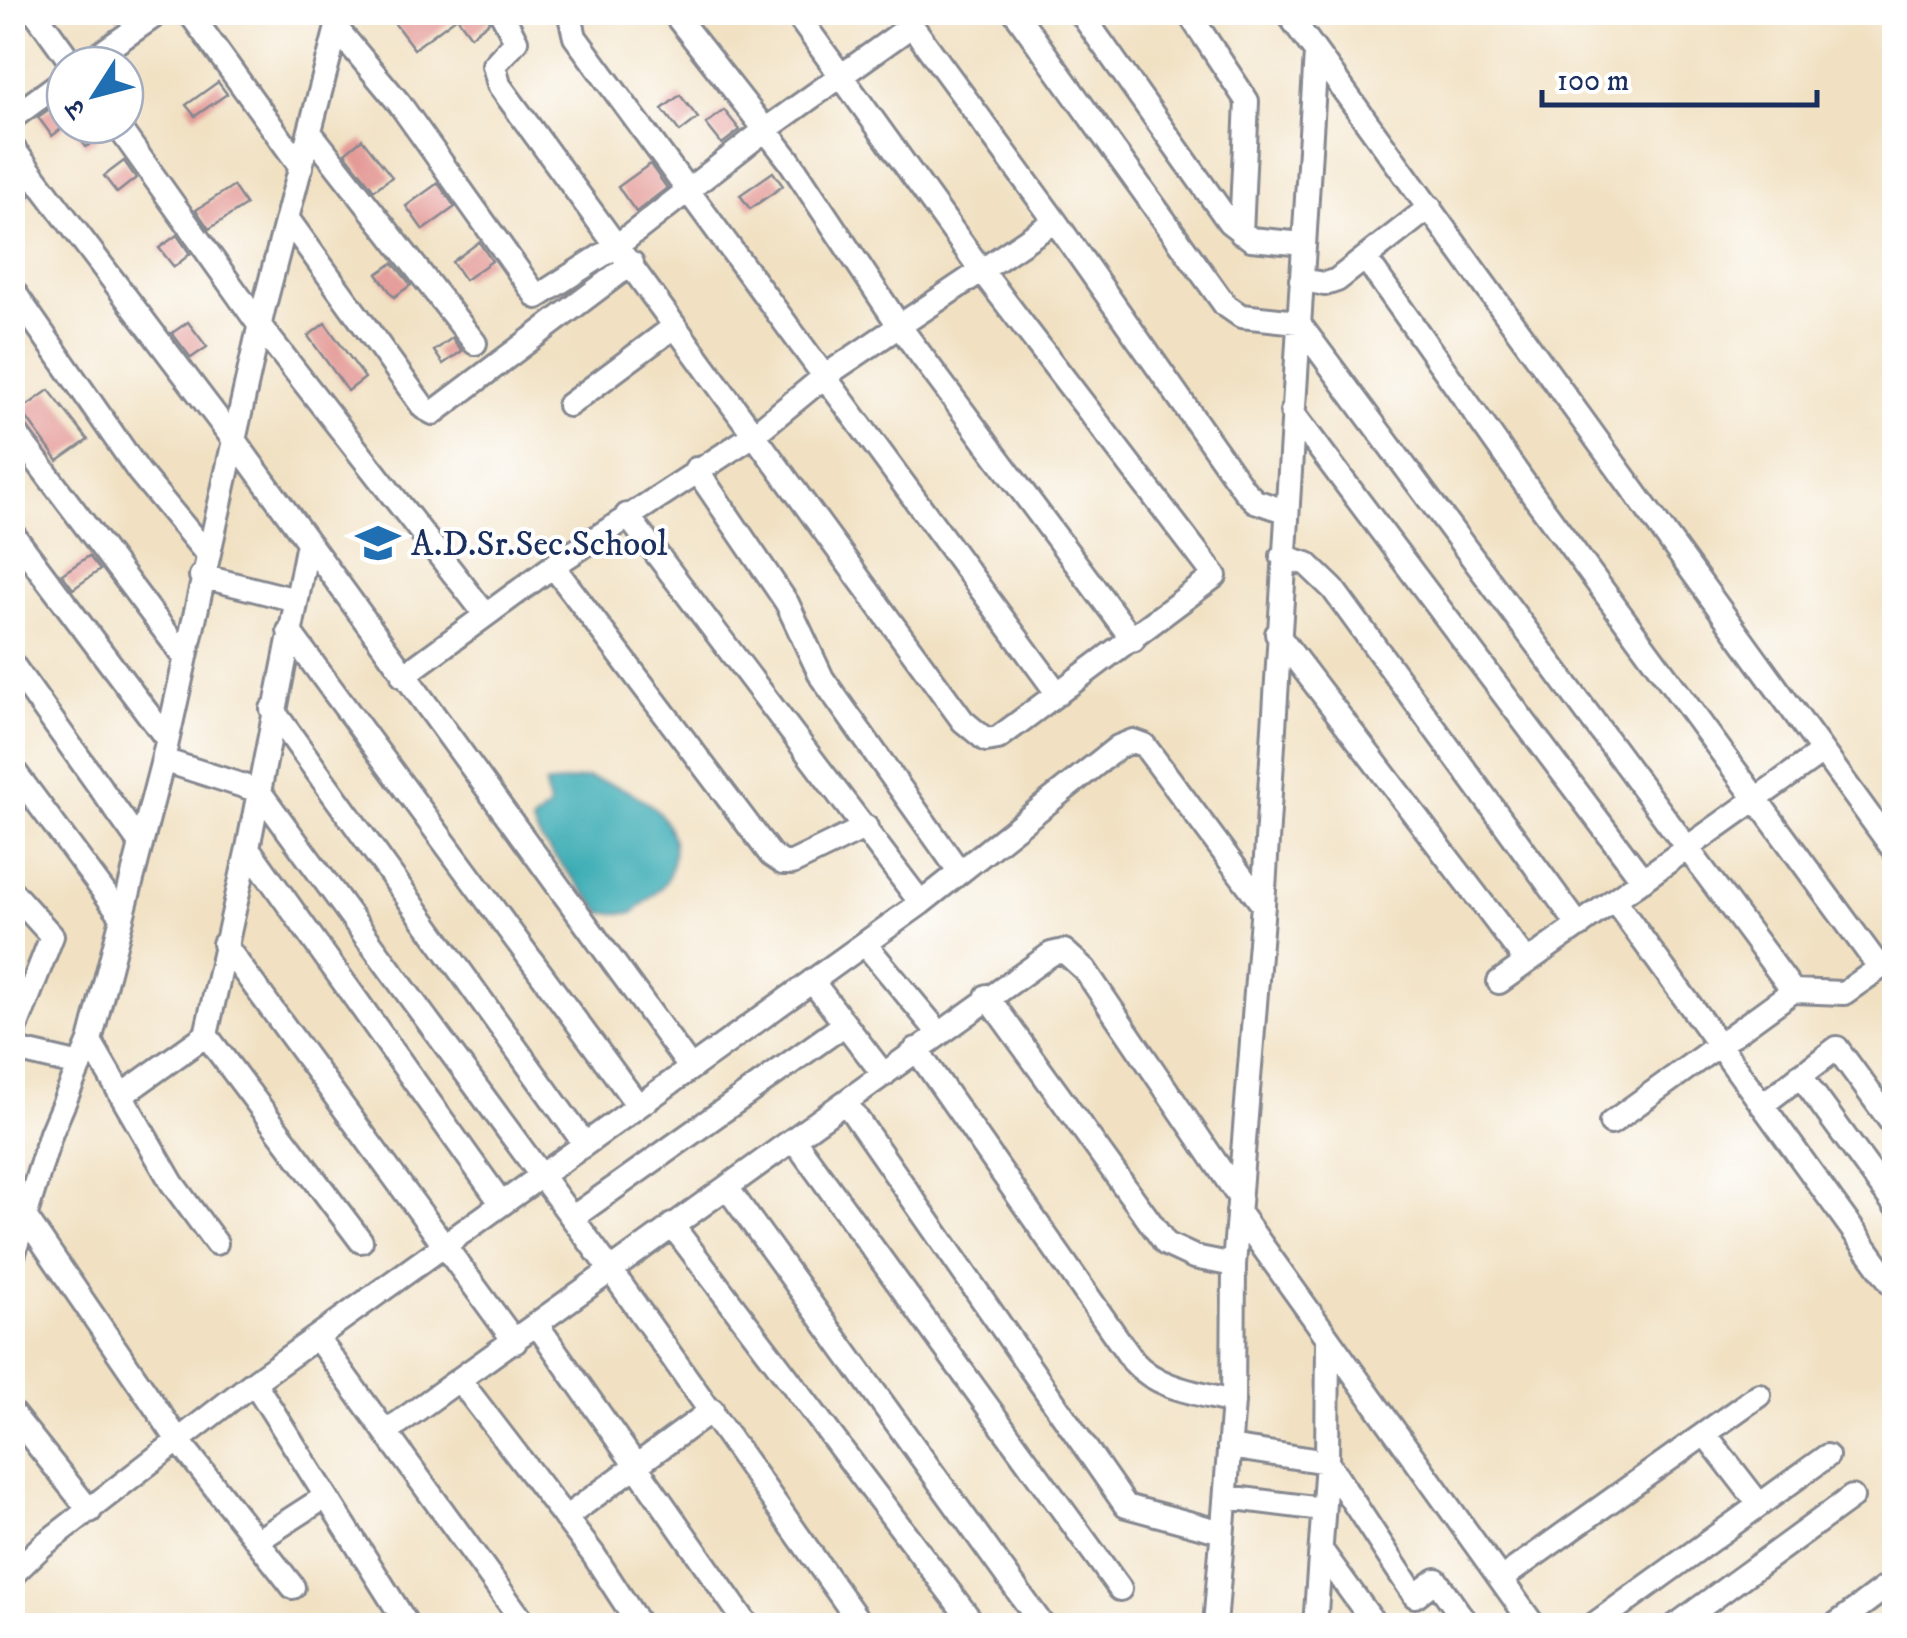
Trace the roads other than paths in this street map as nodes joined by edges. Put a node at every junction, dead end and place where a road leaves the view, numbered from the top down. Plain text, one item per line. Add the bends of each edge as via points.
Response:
1 (35, 12) edge
2 (160, 12) edge
3 (190, 12) edge
4 (501, 12) edge
5 (569, 12) edge
6 (674, 12) edge
7 (795, 12) edge
8 (1015, 12) edge
9 (1080, 12) edge
10 (1188, 12) edge
11 (1287, 12) edge
12 (906, 19) edge
13 (339, 21) edge
14 (59, 45) edge
15 (113, 45) edge
16 (1316, 52) junction
17 (840, 76) junction
18 (45, 94) edge
19 (12, 118) edge
20 (765, 130) junction
21 (310, 132) junction
22 (131, 145) edge
23 (12, 146) edge
24 (301, 167) junction
25 (688, 191) junction
26 (1430, 207) junction
27 (287, 218) junction
28 (1056, 221) junction
29 (1241, 233) junction
30 (1304, 244) junction
31 (625, 254) junction
32 (1366, 259) junction
33 (982, 270) junction
34 (1301, 280) junction
35 (12, 288) edge
36 (1298, 322) junction
37 (260, 326) junction
38 (676, 326) junction
39 (900, 327) junction
40 (475, 343) dead end
41 (826, 376) junction
42 (568, 405) dead end
43 (1292, 412) junction
44 (12, 428) edge
45 (752, 436) junction
46 (234, 440) junction
47 (696, 469) junction
48 (1285, 512) junction
49 (628, 515) junction
50 (12, 533) edge
51 (308, 543) junction
52 (1282, 556) junction
53 (204, 565) junction
54 (553, 566) junction
55 (296, 600) junction
56 (486, 615) junction
57 (290, 631) junction
58 (1277, 634) junction
59 (1133, 640) junction
60 (183, 655) junction
61 (12, 664) edge
62 (403, 676) junction
63 (1058, 694) junction
64 (272, 710) junction
65 (165, 750) junction
66 (1822, 752) junction
67 (12, 768) edge
68 (259, 791) junction
69 (1756, 799) junction
70 (866, 827) junction
71 (139, 842) junction
72 (248, 848) junction
73 (1688, 848) junction
74 (1894, 850) edge
75 (959, 871) junction
76 (1643, 880) junction
77 (12, 892) edge
78 (1614, 900) junction
79 (921, 903) junction
80 (1263, 905) junction
81 (121, 915) junction
82 (1579, 926) junction
83 (224, 944) junction
84 (865, 944) junction
85 (1528, 962) junction
86 (1887, 963) edge
87 (812, 982) junction
88 (1499, 982) dead end
89 (1793, 991) junction
90 (987, 996) junction
91 (845, 1024) junction
92 (939, 1034) junction
93 (206, 1035) junction
94 (12, 1038) edge
95 (90, 1041) junction
96 (1718, 1043) junction
97 (12, 1049) edge
98 (916, 1049) junction
99 (80, 1065) junction
100 (689, 1066) junction
101 (884, 1075) junction
102 (1800, 1076) junction
103 (122, 1094) junction
104 (846, 1102) junction
105 (637, 1104) junction
106 (1762, 1105) junction
107 (1611, 1123) dead end
108 (1894, 1126) edge
109 (795, 1142) junction
110 (584, 1143) junction
111 (541, 1177) junction
112 (728, 1189) junction
113 (502, 1204) junction
114 (1894, 1204) edge
115 (1238, 1205) junction
116 (18, 1206) edge
117 (572, 1218) junction
118 (672, 1225) junction
119 (361, 1241) dead end
120 (216, 1243) dead end
121 (446, 1248) junction
122 (12, 1259) edge
123 (1234, 1265) junction
124 (612, 1272) junction
125 (1894, 1287) edge
126 (538, 1326) junction
127 (1328, 1338) junction
128 (318, 1339) junction
129 (515, 1342) junction
130 (254, 1382) junction
131 (461, 1382) junction
132 (1759, 1395) dead end
133 (1233, 1402) junction
134 (712, 1410) junction
135 (12, 1413) edge
136 (386, 1432) junction
137 (1705, 1434) junction
138 (178, 1440) junction
139 (1230, 1447) junction
140 (1827, 1456) dead end
141 (1326, 1462) junction
142 (636, 1466) junction
143 (1227, 1496) junction
144 (325, 1497) junction
145 (1852, 1497) dead end
146 (1759, 1504) junction
147 (1322, 1509) junction
148 (90, 1511) junction
149 (564, 1518) junction
150 (1222, 1532) junction
151 (257, 1541) junction
152 (1321, 1550) junction
153 (12, 1575) edge
154 (1501, 1579) junction
155 (1894, 1581) edge
156 (293, 1586) dead end
157 (1120, 1590) dead end
158 (1317, 1624) edge
159 (408, 1626) edge
160 (526, 1626) edge
161 (640, 1626) edge
162 (748, 1626) edge
163 (862, 1626) edge
164 (975, 1626) edge
165 (1044, 1626) edge
166 (1215, 1626) edge
167 (1376, 1626) edge
168 (1468, 1626) edge
169 (1534, 1626) edge
170 (1592, 1626) edge
171 (1675, 1626) edge
172 (1834, 1626) edge

1 - 14 street
2 - 15 street
3 - 24 street
4 - 31 street via 516,41 494,65 494,76
5 - 25 street via 575,37
6 - 20 street
7 - 17 street
8 - 36 street via 1225,304 1241,316
9 - 29 street
10 - 29 street via 1247,101
11 - 16 street
12 - 17 street
12 - 28 street
13 - 21 street
13 - 31 street via 537,297
16 - 26 street
16 - 30 street
17 - 20 street
17 - 33 street
18 - 19 street
20 - 25 street
20 - 39 street
21 - 24 street
21 - 40 street
22 - 37 street
23 - 46 street
24 - 27 street
25 - 31 street
25 - 41 street
26 - 32 street
26 - 66 street
27 - 31 street via 432,414
27 - 37 street
28 - 33 street
28 - 48 street via 1244,490
29 - 30 street
30 - 34 street
31 - 38 street
32 - 34 street via 1330,283
32 - 69 street
33 - 39 street
33 - 59 street via 1215,576
34 - 36 street
35 - 53 street
36 - 43 street
36 - 73 street
37 - 46 street
37 - 56 street
38 - 42 street
38 - 45 street
39 - 41 street
39 - 59 street
41 - 45 street
41 - 63 street
43 - 48 street
43 - 76 street
44 - 60 street
45 - 47 street
45 - 63 street via 975,733 998,738
46 - 51 street
46 - 53 street
47 - 49 street
47 - 75 street via 787,604 822,678
48 - 52 street
49 - 54 street
49 - 70 street
50 - 65 street
51 - 55 street
51 - 62 street
52 - 58 street
52 - 82 street via 1308,564 1333,588
53 - 55 street
53 - 60 street
54 - 56 street
54 - 70 street via 772,856 792,863
55 - 57 street
56 - 62 street
57 - 64 street
57 - 105 street
58 - 80 street
58 - 85 street
59 - 63 street
60 - 65 street
61 - 71 street
62 - 100 street
64 - 68 street
64 - 110 street
65 - 68 street
65 - 71 street
66 - 69 street
66 - 74 street
67 - 81 street
68 - 72 street
68 - 111 street
69 - 73 street
69 - 86 street
70 - 79 street
71 - 81 street
72 - 83 street
72 - 113 street
73 - 76 street
73 - 89 street
75 - 79 street
75 - 80 street via 1095,762 1134,741
76 - 78 street
77 - 94 street via 52,936
78 - 82 street
78 - 96 street
79 - 84 street
80 - 115 street
81 - 95 street
82 - 85 street
83 - 93 street
83 - 121 street
84 - 87 street
84 - 92 street
85 - 88 street
86 - 89 street via 1844,993
87 - 91 street
87 - 100 street
89 - 96 street
90 - 92 street
90 - 115 street via 1051,954 1064,951 1076,958
90 - 123 street via 1166,1244 1194,1258
91 - 101 street
91 - 117 street
92 - 98 street
93 - 103 street
93 - 119 street
95 - 99 street
95 - 103 street
96 - 106 street
96 - 107 street
97 - 99 street
98 - 101 street
98 - 133 street via 1132,1362 1169,1386
99 - 116 street
100 - 105 street
101 - 104 street
102 - 106 street
102 - 108 street via 1837,1048
102 - 114 street
103 - 120 street via 172,1183
104 - 109 street
104 - 150 street via 1126,1506
105 - 110 street
106 - 125 street
109 - 112 street
109 - 157 street
110 - 111 street
111 - 113 street
111 - 117 street
112 - 118 street
112 - 165 street
113 - 121 street
115 - 123 street
115 - 127 street
116 - 122 street
116 - 138 street
117 - 124 street
118 - 124 street
118 - 164 street
121 - 128 street
121 - 129 street
123 - 133 street
124 - 126 street
124 - 134 street
126 - 129 street
126 - 142 street
127 - 141 street
127 - 154 street
128 - 130 street
128 - 136 street
129 - 131 street
130 - 138 street
130 - 144 street
131 - 136 street
131 - 149 street
132 - 137 street
133 - 139 street
134 - 142 street
134 - 163 street
135 - 148 street
136 - 160 street
137 - 146 street
137 - 154 street
138 - 148 street
138 - 151 street
139 - 141 street
139 - 143 street
140 - 146 street
141 - 147 street
141 - 168 street via 1415,1596 1436,1580
142 - 149 street
142 - 162 street
143 - 147 street
143 - 150 street
144 - 151 street
144 - 159 street
145 - 171 street
146 - 170 street
147 - 152 street
148 - 153 street
149 - 161 street
150 - 166 street
151 - 156 street
152 - 158 street
152 - 167 street
154 - 169 street
155 - 172 street

